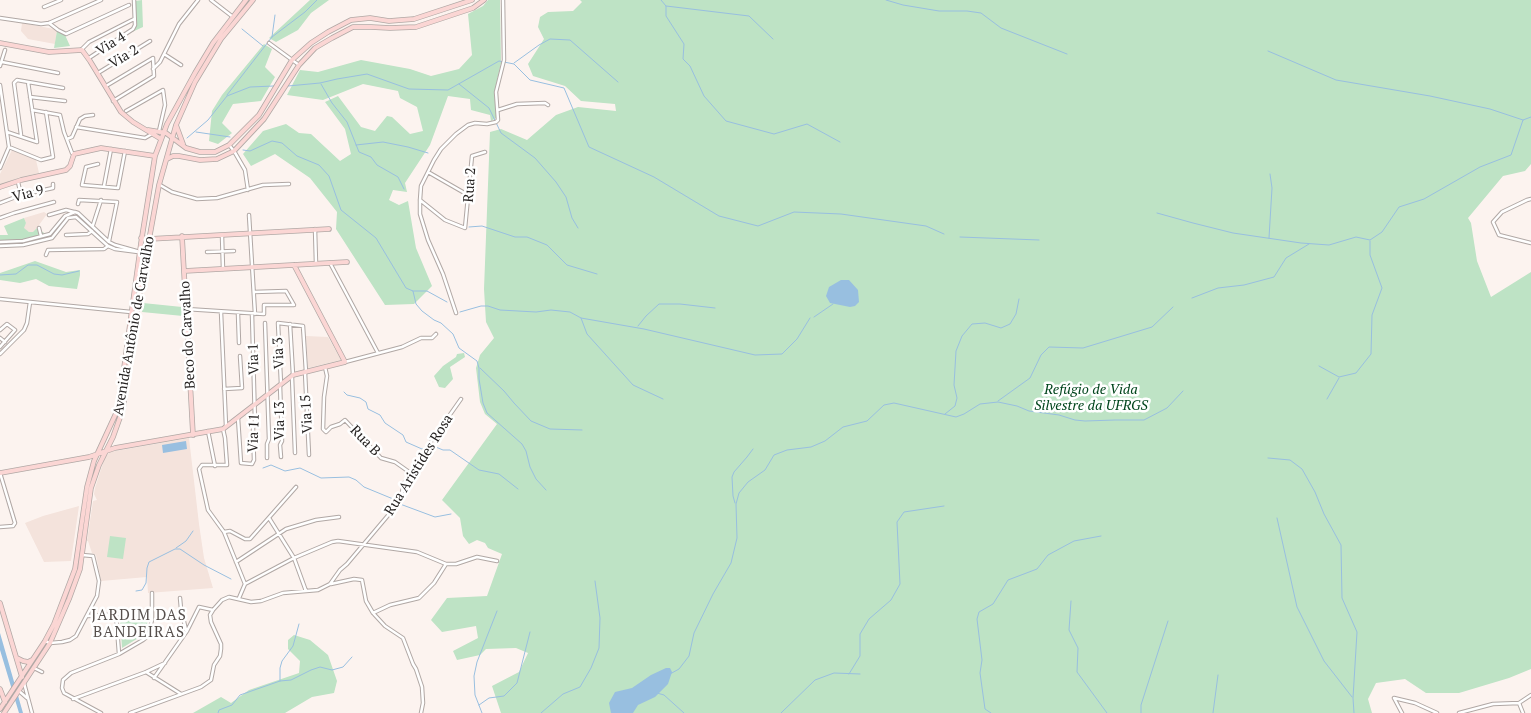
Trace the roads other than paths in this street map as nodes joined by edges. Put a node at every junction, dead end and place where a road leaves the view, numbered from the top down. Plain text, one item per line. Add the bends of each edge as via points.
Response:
1 (61, 0) edge
2 (101, 0) edge
3 (134, 0) edge
4 (198, 0) edge
5 (211, 0) edge
6 (246, 0) edge
7 (253, 0) edge
8 (472, 0) edge
9 (484, 0) edge
10 (503, 0) edge
11 (129, 5) dead end
12 (44, 8) dead end
13 (233, 17) junction
14 (0, 18) edge
15 (134, 19) junction
16 (389, 21) junction
17 (49, 23) junction
18 (390, 28) junction
19 (328, 32) junction
20 (332, 38) junction
21 (150, 41) dead end
22 (0, 43) edge
23 (269, 43) dead end
24 (5, 50) dead end
25 (82, 50) junction
26 (164, 54) junction
27 (88, 58) junction
28 (292, 60) junction
29 (2, 62) junction
30 (181, 65) dead end
31 (299, 65) junction
32 (0, 66) edge
33 (153, 69) junction
34 (58, 73) dead end
35 (98, 73) junction
36 (28, 82) junction
37 (0, 85) edge
38 (106, 86) junction
39 (62, 88) dead end
40 (30, 97) junction
41 (64, 101) dead end
42 (113, 101) junction
43 (548, 105) dead end
44 (32, 110) junction
45 (498, 110) junction
46 (46, 112) junction
47 (126, 112) dead end
48 (93, 115) dead end
49 (176, 125) junction
50 (76, 127) junction
51 (7, 132) junction
52 (153, 133) junction
53 (161, 133) junction
54 (21, 135) dead end
55 (172, 138) junction
56 (67, 139) junction
57 (161, 139) junction
58 (229, 145) junction
59 (184, 146) junction
60 (9, 147) junction
61 (111, 149) junction
62 (189, 149) junction
63 (125, 151) junction
64 (234, 151) junction
65 (485, 152) dead end
66 (74, 154) junction
67 (155, 156) junction
68 (188, 158) junction
69 (167, 160) junction
70 (98, 164) dead end
71 (0, 168) edge
72 (152, 170) junction
73 (163, 172) junction
74 (428, 172) junction
75 (18, 181) junction
76 (52, 184) dead end
77 (289, 184) dead end
78 (160, 185) junction
79 (104, 186) junction
80 (0, 187) edge
81 (248, 190) junction
82 (21, 195) junction
83 (468, 195) junction
84 (1531, 199) edge
85 (100, 200) junction
86 (420, 200) junction
87 (54, 202) dead end
88 (0, 203) edge
89 (78, 204) dead end
90 (75, 212) junction
91 (49, 215) dead end
92 (249, 215) dead end
93 (76, 217) junction
94 (0, 218) edge
95 (92, 226) junction
96 (39, 228) dead end
97 (329, 229) dead end
98 (315, 230) junction
99 (92, 231) junction
100 (250, 233) junction
101 (222, 234) junction
102 (66, 235) dead end
103 (182, 236) junction
104 (142, 238) junction
105 (41, 239) junction
106 (149, 239) junction
107 (1531, 243) edge
108 (0, 244) edge
109 (109, 244) junction
110 (223, 251) junction
111 (234, 251) dead end
112 (140, 252) junction
113 (207, 252) dead end
114 (146, 253) junction
115 (46, 255) dead end
116 (347, 262) dead end
117 (330, 263) junction
118 (316, 264) junction
119 (294, 265) junction
120 (253, 268) junction
121 (223, 269) junction
122 (184, 272) junction
123 (254, 292) junction
124 (0, 299) edge
125 (30, 302) junction
126 (186, 309) junction
127 (131, 312) junction
128 (221, 312) junction
129 (456, 313) dead end
130 (238, 314) junction
131 (254, 314) junction
132 (265, 323) dead end
133 (290, 324) junction
134 (0, 330) edge
135 (436, 334) dead end
136 (0, 338) edge
137 (4, 342) junction
138 (239, 344) dead end
139 (0, 346) edge
140 (378, 353) junction
141 (0, 354) edge
142 (240, 356) dead end
143 (345, 362) junction
144 (325, 367) junction
145 (305, 372) junction
146 (293, 376) junction
147 (280, 385) junction
148 (224, 389) junction
149 (268, 395) junction
150 (461, 399) dead end
151 (255, 404) junction
152 (238, 418) junction
153 (224, 428) junction
154 (208, 432) junction
155 (193, 434) junction
156 (107, 450) junction
157 (295, 453) dead end
158 (97, 454) junction
159 (308, 455) dead end
160 (89, 456) junction
161 (281, 457) dead end
162 (267, 458) dead end
163 (94, 461) junction
164 (99, 465) junction
165 (215, 466) junction
166 (0, 473) edge
167 (412, 474) junction
168 (296, 487) dead end
169 (340, 516) dead end
170 (269, 518) junction
171 (0, 527) edge
172 (224, 532) junction
173 (278, 533) junction
174 (363, 544) junction
175 (82, 555) junction
176 (294, 558) junction
177 (497, 561) dead end
178 (236, 562) junction
179 (446, 564) junction
180 (245, 584) junction
181 (330, 584) junction
182 (306, 591) junction
183 (152, 593) dead end
184 (180, 598) dead end
185 (239, 598) junction
186 (0, 603) edge
187 (213, 610) junction
188 (152, 612) junction
189 (373, 613) junction
190 (116, 614) junction
191 (88, 616) junction
192 (187, 631) junction
193 (46, 641) junction
194 (50, 644) junction
195 (120, 654) junction
196 (17, 658) junction
197 (34, 659) junction
198 (165, 663) junction
199 (34, 668) junction
200 (42, 672) dead end
201 (146, 672) junction
202 (22, 677) junction
203 (154, 678) junction
204 (24, 682) junction
205 (0, 689) edge
206 (18, 691) junction
207 (181, 694) junction
208 (1531, 695) edge
209 (28, 699) junction
210 (73, 699) junction
211 (5, 702) junction
212 (1519, 703) junction
213 (0, 709) edge
214 (4, 713) edge
215 (32, 713) edge
216 (101, 713) edge
217 (130, 713) edge
218 (421, 713) edge
219 (1402, 713) edge
220 (1437, 713) edge
221 (1459, 713) edge
222 (1523, 713) edge

1 - 12 street
2 - 17 street
3 - 15 street, Via 4
4 - 26 street via 179,24
5 - 13 street
6 - 13 street, Avenida Antônio de Carvalho
7 - 49 street, Avenida Antônio de Carvalho via 221,39 195,82
8 - 16 street via 414,19
9 - 18 street via 473,8 416,27
10 - 45 street via 504,60 496,92
11 - 17 street via 66,34
13 - 53 street, Avenida Antônio de Carvalho via 213,42
14 - 17 street
15 - 25 street via 89,42
15 - 27 street, Via 4 via 133,30
16 - 18 street
16 - 19 street via 351,20
18 - 20 street via 353,27
19 - 20 street
19 - 28 street
20 - 31 street via 315,48
21 - 35 street, Via 2
22 - 25 street via 49,52
23 - 28 street
24 - 29 street
25 - 27 street
26 - 30 street
26 - 33 street
27 - 35 street
28 - 31 street
28 - 58 street via 258,115
29 - 32 street
29 - 34 street
31 - 64 street via 264,119
33 - 38 street via 153,58
33 - 42 street via 154,76
35 - 38 street
36 - 39 street
36 - 40 street
36 - 54 street via 17,80 14,83
37 - 51 street
38 - 42 street
40 - 41 street
40 - 44 street
42 - 52 street via 123,114
43 - 45 street via 545,102 517,104
44 - 46 street
44 - 51 street via 37,142
45 - 74 street via 496,122 468,124 456,134
46 - 56 street via 61,116
46 - 60 street via 53,157 41,160
47 - 53 street via 163,90 165,105
48 - 50 street via 82,117
49 - 55 street, Avenida Antônio de Carvalho
49 - 59 street
50 - 52 street via 145,138
50 - 56 street via 72,137
51 - 60 street
52 - 53 street
52 - 57 street
53 - 55 street
53 - 57 street, Avenida Antônio de Carvalho
55 - 57 street
55 - 59 street
55 - 69 street, Avenida Antônio de Carvalho
56 - 66 street
57 - 67 street, Avenida Antônio de Carvalho
58 - 62 street via 216,152
58 - 64 street
59 - 62 street
60 - 71 street
61 - 63 street
61 - 66 street
61 - 79 street
62 - 68 street
63 - 67 street
63 - 79 street via 118,188
64 - 68 street via 217,159
64 - 81 street via 245,170
65 - 83 street, Rua 2 via 472,156
66 - 75 street via 66,170
67 - 72 street, Avenida Antônio de Carvalho
68 - 69 street via 173,156
69 - 73 street, Avenida Antônio de Carvalho
70 - 79 street via 86,167 82,184
72 - 73 street
72 - 104 street, Avenida Antônio de Carvalho
73 - 78 street, Avenida Antônio de Carvalho
74 - 83 street
74 - 86 street via 421,186
75 - 80 street
75 - 82 street
76 - 82 street, Via 9 via 53,188
77 - 81 street via 263,185
78 - 81 street via 197,199
78 - 106 street, Avenida Antônio de Carvalho
82 - 88 street, Via 9
83 - 86 street, Rua 2 via 465,228 445,220
84 - 107 street via 1502,212 1493,222 1499,234
85 - 89 street via 79,200
85 - 95 street
85 - 109 street via 117,202
86 - 129 street via 420,214 428,240
87 - 94 street
90 - 91 street via 66,210
90 - 93 street
90 - 95 street
90 - 105 street via 65,216 50,234
92 - 100 street, Via 1
93 - 99 street
93 - 105 street via 68,218 55,235
95 - 99 street
95 - 109 street
96 - 105 street
97 - 98 street
98 - 100 street
98 - 118 street
99 - 102 street via 89,234
99 - 109 street
100 - 101 street
100 - 120 street, Via 1
101 - 103 street
101 - 110 street
103 - 106 street
103 - 122 street, Beco do Carvalho
104 - 106 street
104 - 112 street, Avenida Antônio de Carvalho
105 - 108 street via 22,245
106 - 114 street, Avenida Antônio de Carvalho
109 - 112 street via 115,249
109 - 115 street via 104,249 48,250
110 - 111 street
110 - 113 street
110 - 121 street
112 - 114 street
112 - 127 street, Avenida Antônio de Carvalho
114 - 156 street, Avenida Antônio de Carvalho via 123,409
116 - 117 street
117 - 118 street
117 - 140 street
118 - 119 street
119 - 120 street
119 - 143 street
120 - 121 street
120 - 123 street, Via 1
121 - 122 street
122 - 126 street, Beco do Carvalho
123 - 131 street, Via 1
123 - 131 street via 286,291 294,305 264,306 264,314
124 - 125 street
125 - 127 street
125 - 141 street via 24,330
126 - 128 street
126 - 155 street, Beco do Carvalho
127 - 158 street, Avenida Antônio de Carvalho via 118,409
128 - 130 street
128 - 148 street
130 - 131 street
130 - 138 street
131 - 151 street, Via 1
132 - 149 street
133 - 145 street, Via 15 via 304,327
133 - 146 street
133 - 147 street, Via 3 via 278,322
134 - 137 street via 7,324 15,329
135 - 140 street via 432,338 421,338
136 - 137 street
137 - 139 street
140 - 143 street
142 - 148 street via 242,388
143 - 144 street
144 - 145 street
144 - 167 street, Rua B via 322,427 326,432 345,420 382,458 395,462
145 - 146 street
145 - 159 street, Via 15
146 - 147 street
146 - 157 street
147 - 149 street
147 - 161 street, Via 13
148 - 153 street
149 - 151 street
149 - 162 street
150 - 167 street, Rua Aristides Rosa
151 - 152 street
151 - 152 street, Via 11 via 252,464 241,463
152 - 153 street
153 - 154 street
153 - 165 street via 226,465
154 - 155 street
154 - 165 street
155 - 156 street
156 - 158 street
156 - 164 street, Avenida Antônio de Carvalho
158 - 160 street
158 - 163 street, Avenida Antônio de Carvalho
158 - 164 street
160 - 163 street
160 - 166 street
163 - 193 street, Avenida Antônio de Carvalho via 75,569
164 - 175 street, Avenida Antônio de Carvalho via 91,488
165 - 172 street via 202,465 199,469 208,510
166 - 171 street via 15,524
167 - 174 street, Rua Aristides Rosa via 404,483 400,501
168 - 170 street
169 - 173 street via 301,524
170 - 172 street via 250,539 230,531
170 - 173 street
172 - 178 street
173 - 176 street
173 - 178 street
174 - 176 street via 332,542
174 - 179 street via 417,552
174 - 181 street, Rua Aristides Rosa
175 - 191 street via 93,556 99,581 97,596
175 - 194 street, Avenida Antônio de Carvalho via 69,599
176 - 180 street
176 - 182 street
177 - 179 street via 477,557
178 - 180 street
179 - 189 street via 419,598
180 - 185 street
181 - 182 street
181 - 189 street via 362,580 366,601
182 - 185 street via 283,593 261,601
183 - 188 street
184 - 192 street
185 - 187 street via 222,600
186 - 196 street
187 - 192 street via 199,607
187 - 207 street via 210,615 221,644 211,680
188 - 190 street
188 - 195 street via 148,636
189 - 218 street via 405,641 422,687
190 - 191 street
190 - 195 street
191 - 194 street via 76,636
192 - 198 street
193 - 194 street
193 - 197 street, Avenida Antônio de Carvalho
194 - 199 street, Avenida Antônio de Carvalho
195 - 210 street via 65,677 62,688
196 - 197 street via 23,662
196 - 202 street
197 - 202 street, Avenida Antônio de Carvalho
198 - 201 street
198 - 203 street
199 - 200 street
199 - 204 street, Avenida Antônio de Carvalho
201 - 203 street
201 - 210 street
202 - 204 street
202 - 211 street, Avenida Antônio de Carvalho
203 - 207 street
204 - 206 street, Avenida Antônio de Carvalho
204 - 209 street
205 - 211 street
206 - 209 street
206 - 214 street, Avenida Antônio de Carvalho
207 - 217 street
208 - 212 street
209 - 215 street
210 - 216 street
211 - 213 street, Avenida Antônio de Carvalho
212 - 221 street via 1493,704
212 - 222 street
219 - 220 street via 1394,698 1415,702

